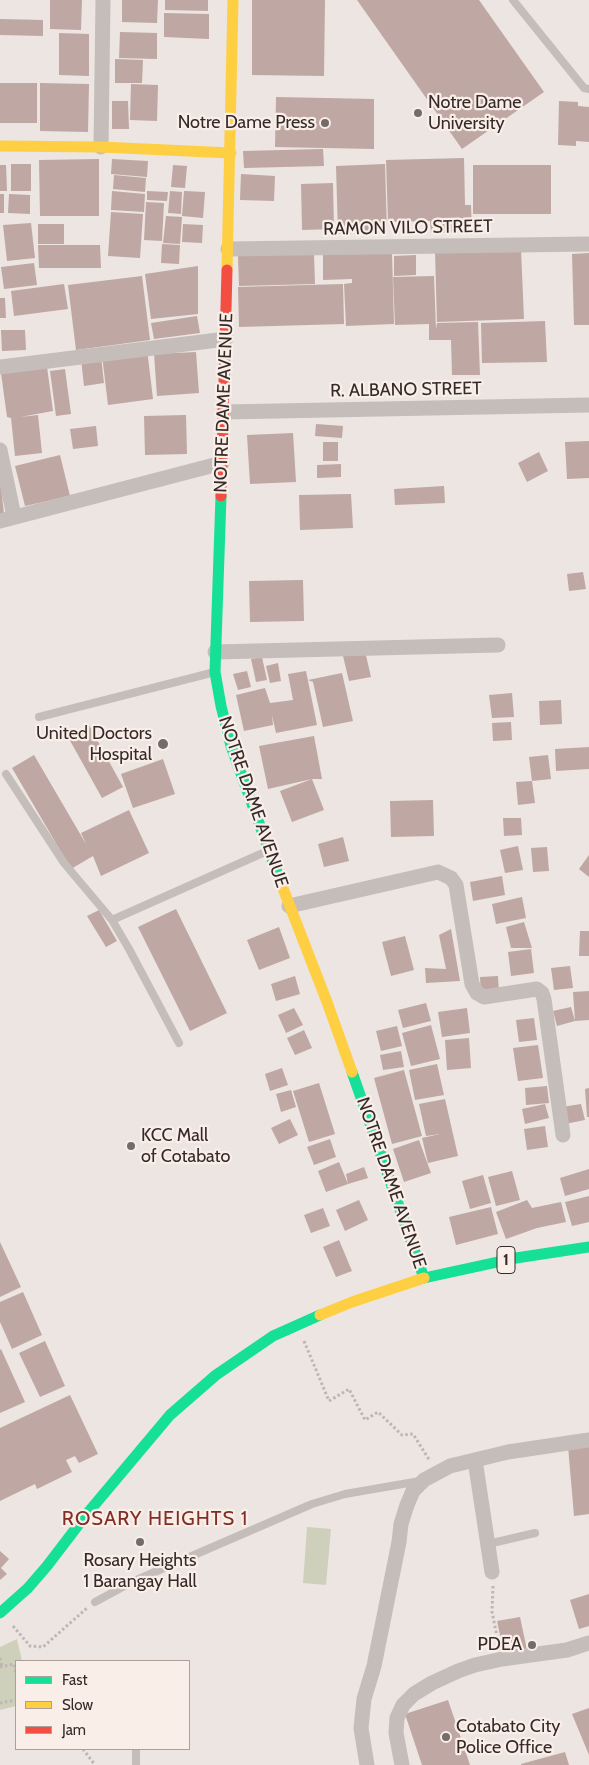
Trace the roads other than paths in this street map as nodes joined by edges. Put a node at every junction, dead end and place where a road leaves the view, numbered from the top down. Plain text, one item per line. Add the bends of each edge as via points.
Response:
1 (103, 0) edge
2 (233, 0) edge
3 (513, 0) edge
4 (589, 89) edge
5 (0, 146) edge
6 (101, 147) junction
7 (231, 153) junction
8 (589, 244) edge
9 (228, 249) junction
10 (226, 339) junction
11 (0, 367) edge
12 (589, 405) edge
13 (224, 412) junction
14 (0, 450) edge
15 (222, 463) junction
16 (7, 518) edge
17 (498, 645) dead end
18 (215, 652) junction
19 (215, 672) junction
20 (39, 717) dead end
21 (6, 774) dead end
22 (268, 850) junction
23 (289, 906) junction
24 (112, 920) junction
25 (179, 1043) dead end
26 (563, 1135) dead end
27 (589, 1247) edge
28 (424, 1278) junction
29 (589, 1440) edge
30 (475, 1460) junction
31 (424, 1480) junction
32 (535, 1533) dead end
33 (488, 1544) junction
34 (492, 1572) road end
35 (95, 1602) road end
36 (1, 1612) edge
37 (589, 1643) edge
38 (136, 1750) edge
39 (136, 1765) edge
40 (367, 1765) edge
41 (402, 1765) edge

1 - 6 street
2 - 7 main road, NOTRE DAME AVENUE
3 - 4 lane via 584,88
5 - 6 main road
6 - 7 main road
7 - 9 main road, NOTRE DAME AVENUE
8 - 9 street, RAMON VILO STREET
9 - 10 main road, NOTRE DAME AVENUE
10 - 11 street
10 - 13 main road, NOTRE DAME AVENUE
12 - 13 street, R. ALBANO STREET
13 - 15 main road, NOTRE DAME AVENUE
14 - 16 street
15 - 16 street
15 - 18 main road, NOTRE DAME AVENUE
17 - 18 street
18 - 19 main road, NOTRE DAME AVENUE
19 - 20 lane
19 - 22 main road, NOTRE DAME AVENUE via 231,746
21 - 24 lane via 64,863
22 - 23 main road, NOTRE DAME AVENUE
22 - 24 lane
23 - 26 street via 438,872 451,878 456,885 472,984 477,993 484,997 537,989 542,993
23 - 28 main road, NOTRE DAME AVENUE via 327,1002
24 - 25 lane
27 - 28 main road, 1 via 516,1258
28 - 36 main road, 1 via 369,1295 273,1336 216,1375 158,1428 47,1566
29 - 30 street via 540,1446
30 - 31 street via 450,1466
30 - 33 street
31 - 35 lane via 345,1494 312,1504 134,1581
31 - 40 street via 413,1492 401,1524 364,1699 361,1728
32 - 33 lane
33 - 34 street
37 - 41 street via 567,1650 475,1665 432,1682 403,1705 397,1718 396,1733
38 - 39 lane

